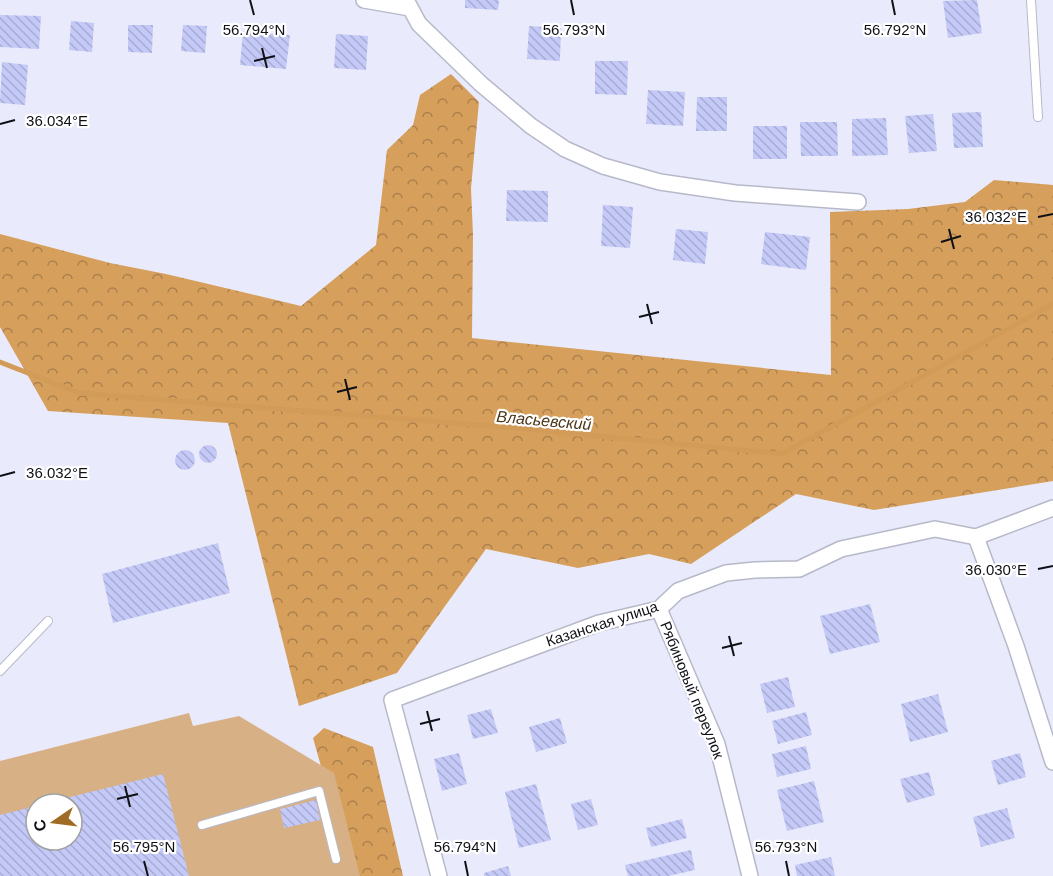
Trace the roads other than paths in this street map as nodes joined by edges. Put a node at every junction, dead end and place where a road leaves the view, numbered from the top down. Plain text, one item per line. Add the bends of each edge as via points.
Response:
1 (364, 0) edge
2 (1031, 0) edge
3 (408, 4) edge
4 (1038, 117) dead end
5 (858, 202) dead end
6 (1053, 508) edge
7 (976, 537) junction
8 (659, 609) junction
9 (48, 621) dead end
10 (0, 671) edge
11 (1053, 762) edge
12 (202, 825) dead end
13 (336, 860) dead end
14 (439, 876) edge
15 (750, 876) edge

1 - 3 street
2 - 4 lane
3 - 5 street via 419,24 531,126 565,149 603,166 660,182 735,193
6 - 7 street
7 - 8 street, Казанская улица via 934,529 841,549 799,569 726,573 678,591
7 - 11 street
8 - 14 street, Казанская улица via 599,623 392,700
8 - 15 street, Рябиновый переулок via 717,744
9 - 10 lane
12 - 13 lane via 319,791

